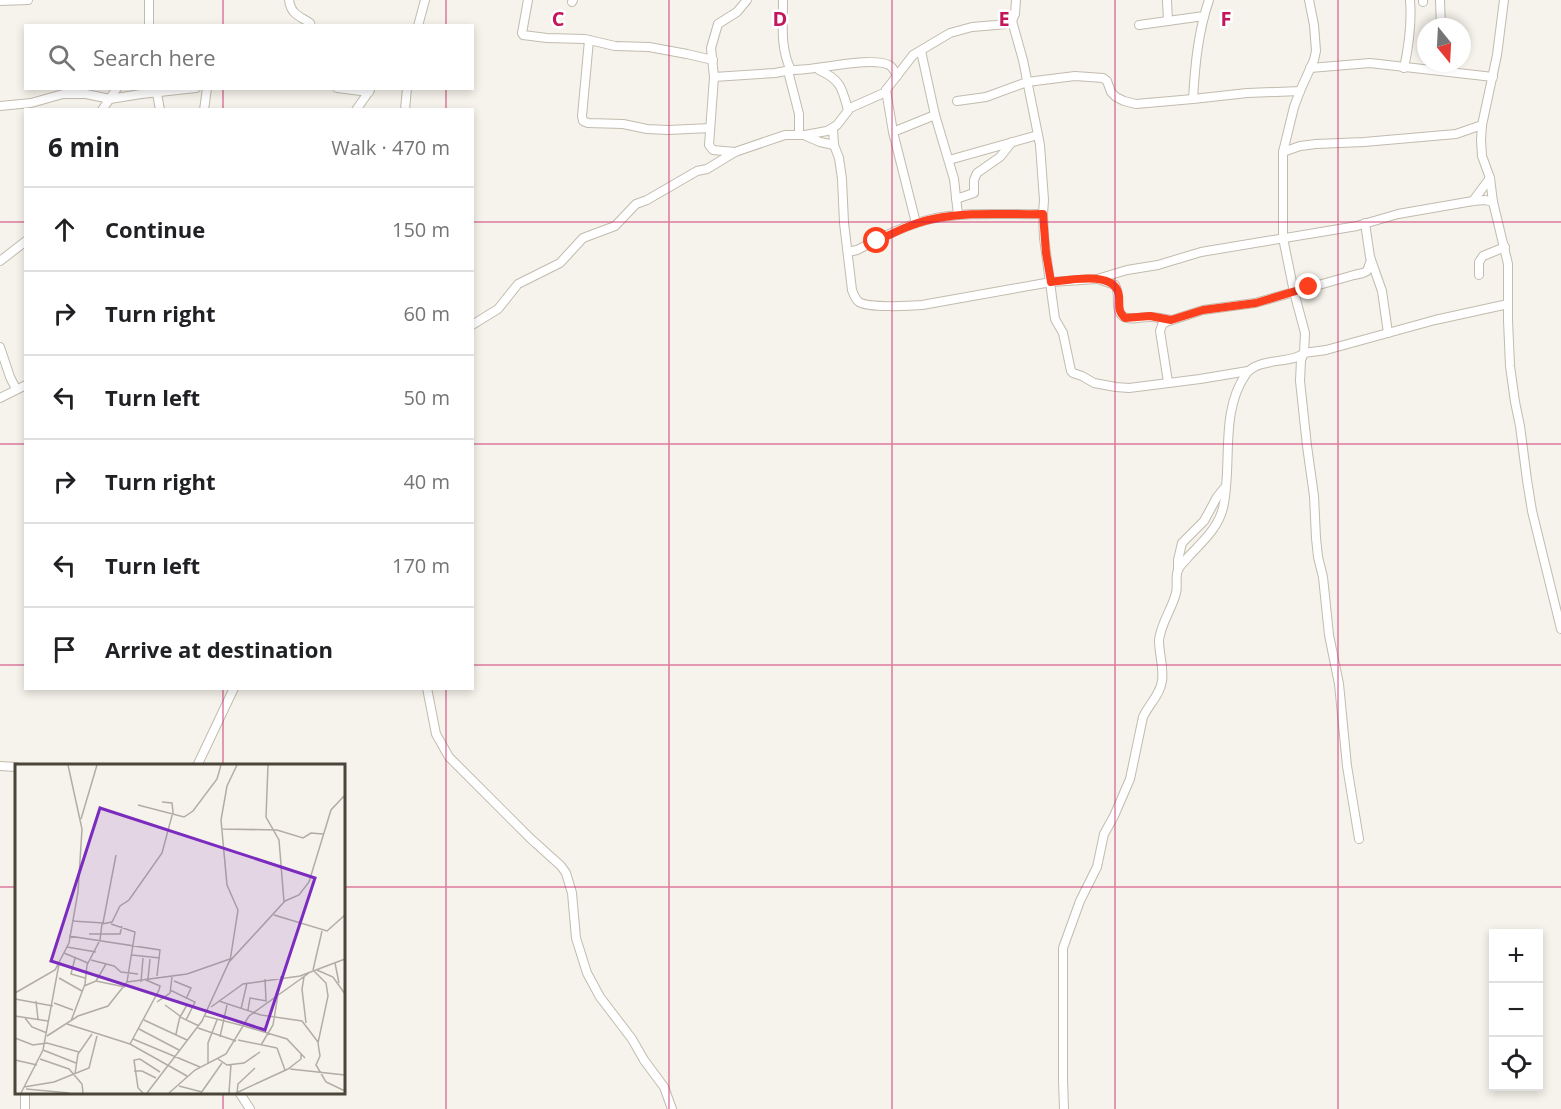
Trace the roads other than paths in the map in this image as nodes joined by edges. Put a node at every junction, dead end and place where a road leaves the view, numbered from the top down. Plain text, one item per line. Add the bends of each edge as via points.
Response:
1 (28, 0) edge
2 (150, 0) edge
3 (289, 0) edge
4 (425, 0) edge
5 (528, 0) edge
6 (747, 0) edge
7 (783, 0) edge
8 (1017, 0) edge
9 (1167, 0) edge
10 (1209, 0) edge
11 (1309, 0) edge
12 (1410, 0) edge
13 (1440, 0) edge
14 (1504, 0) edge
15 (0, 1) edge
16 (1204, 16) junction
17 (1441, 18) edge
18 (1012, 21) junction
19 (1168, 21) junction
20 (148, 24) edge
21 (310, 24) edge
22 (419, 24) edge
23 (1139, 25) dead end
24 (589, 40) junction
25 (921, 51) junction
26 (713, 60) junction
27 (1310, 68) junction
28 (1404, 68) junction
29 (1417, 68) edge
30 (817, 69) junction
31 (789, 71) junction
32 (1463, 72) edge
33 (897, 76) junction
34 (714, 77) junction
35 (1493, 77) junction
36 (1027, 82) junction
37 (116, 90) edge
38 (156, 90) edge
39 (207, 90) edge
40 (370, 90) edge
41 (407, 90) edge
42 (886, 90) junction
43 (1300, 91) junction
44 (110, 99) junction
45 (1193, 99) junction
46 (957, 101) dead end
47 (0, 106) edge
48 (103, 108) edge
49 (160, 108) edge
50 (204, 108) edge
51 (357, 108) edge
52 (405, 108) edge
53 (848, 110) junction
54 (935, 116) junction
55 (1482, 125) junction
56 (710, 128) junction
57 (833, 129) junction
58 (893, 132) junction
59 (802, 135) junction
60 (1038, 135) junction
61 (1012, 141) junction
62 (834, 145) junction
63 (735, 152) junction
64 (1283, 152) junction
65 (949, 160) junction
66 (1490, 178) junction
67 (956, 199) junction
68 (1473, 201) junction
69 (1493, 202) junction
70 (1043, 214) junction
71 (958, 215) junction
72 (1365, 223) junction
73 (916, 224) junction
74 (1283, 238) junction
75 (24, 243) edge
76 (1505, 247) junction
77 (848, 252) junction
78 (1371, 260) junction
79 (0, 261) edge
80 (1479, 274) dead end
81 (1097, 279) junction
82 (1051, 282) junction
83 (1294, 292) junction
84 (1508, 304) junction
85 (1171, 320) junction
86 (474, 324) edge
87 (1388, 333) junction
88 (0, 347) edge
89 (1304, 353) junction
90 (1248, 371) junction
91 (1168, 382) junction
92 (24, 386) edge
93 (16, 389) junction
94 (0, 398) edge
95 (1225, 487) junction
96 (1178, 570) junction
97 (1561, 629) edge
98 (233, 690) edge
99 (427, 690) edge
100 (198, 764) edge
101 (0, 766) edge
102 (15, 767) edge
103 (1359, 839) dead end
104 (25, 1094) edge
105 (240, 1094) edge
106 (26, 1109) edge
107 (250, 1109) edge
108 (672, 1109) edge
109 (1064, 1109) edge

1 - 15 street
2 - 20 street
3 - 21 street via 292,11
4 - 22 street
5 - 24 street via 523,34
6 - 26 street via 718,24 711,45
7 - 31 street via 784,48
8 - 18 street
9 - 19 street
10 - 16 street
11 - 27 street via 1316,51
12 - 28 street via 1410,39
13 - 17 street
14 - 35 street
16 - 19 street
16 - 45 street
18 - 25 street via 950,33
18 - 36 street
19 - 23 street
24 - 26 street
24 - 56 street via 584,121 647,129
25 - 33 street
25 - 54 street
26 - 34 street
27 - 28 street via 1370,63
27 - 43 street
28 - 29 street
30 - 31 street
30 - 33 street via 855,63 888,64
30 - 53 street via 840,84
31 - 34 street
31 - 59 street
32 - 35 street
33 - 42 street
34 - 56 street
35 - 55 street
36 - 45 street via 1100,77 1107,81 1116,98 1136,104
36 - 46 street via 986,97
36 - 60 street
37 - 44 street
38 - 44 street
38 - 49 street
39 - 50 street
40 - 51 street
41 - 52 street
42 - 53 street
42 - 58 street
43 - 45 street
43 - 64 street
44 - 47 street via 63,94
44 - 48 street
53 - 57 street
54 - 58 street
54 - 65 street
55 - 64 street via 1456,134 1316,144
55 - 66 street via 1482,156
56 - 63 street via 712,149
57 - 59 street
57 - 62 street
58 - 73 street
59 - 62 street
59 - 63 street via 785,135
60 - 61 street
60 - 70 street via 1044,182
61 - 65 street
61 - 67 street via 1000,157 977,173 974,193
62 - 77 street via 842,179
63 - 86 street via 636,204 615,226 583,238 560,263 518,284 498,309
64 - 74 street
65 - 67 street
66 - 68 street
66 - 69 street
67 - 71 street
68 - 69 street
68 - 72 street
69 - 76 street
70 - 71 street
70 - 82 street
71 - 73 street
72 - 74 street
72 - 78 street
73 - 77 street
74 - 81 street via 1201,252
74 - 83 street
75 - 79 street
76 - 80 street via 1483,256
76 - 84 street
77 - 82 street via 852,290 856,300 865,305 922,305
78 - 83 street via 1364,273
78 - 87 street via 1382,291
81 - 82 street
81 - 85 street via 1115,285 1123,317
82 - 91 street via 1055,319 1063,333 1073,373 1094,383 1116,387
83 - 85 street
83 - 89 street via 1305,333
84 - 87 street
84 - 97 street via 1510,366 1532,511
85 - 91 street via 1160,331
87 - 89 street
88 - 93 street
89 - 90 street
89 - 103 street via 1300,381 1316,538
90 - 91 street
90 - 95 street via 1230,417
92 - 93 street
93 - 94 street
95 - 96 street via 1216,526
95 - 96 street via 1204,521 1182,543
96 - 109 street via 1177,591 1160,633 1162,681 1143,717 1130,779 1107,826 1097,867 1063,948
98 - 100 street
99 - 108 street via 436,734 449,758 566,873 576,938 587,973 600,998 664,1087
101 - 102 street
104 - 106 street
105 - 107 street

